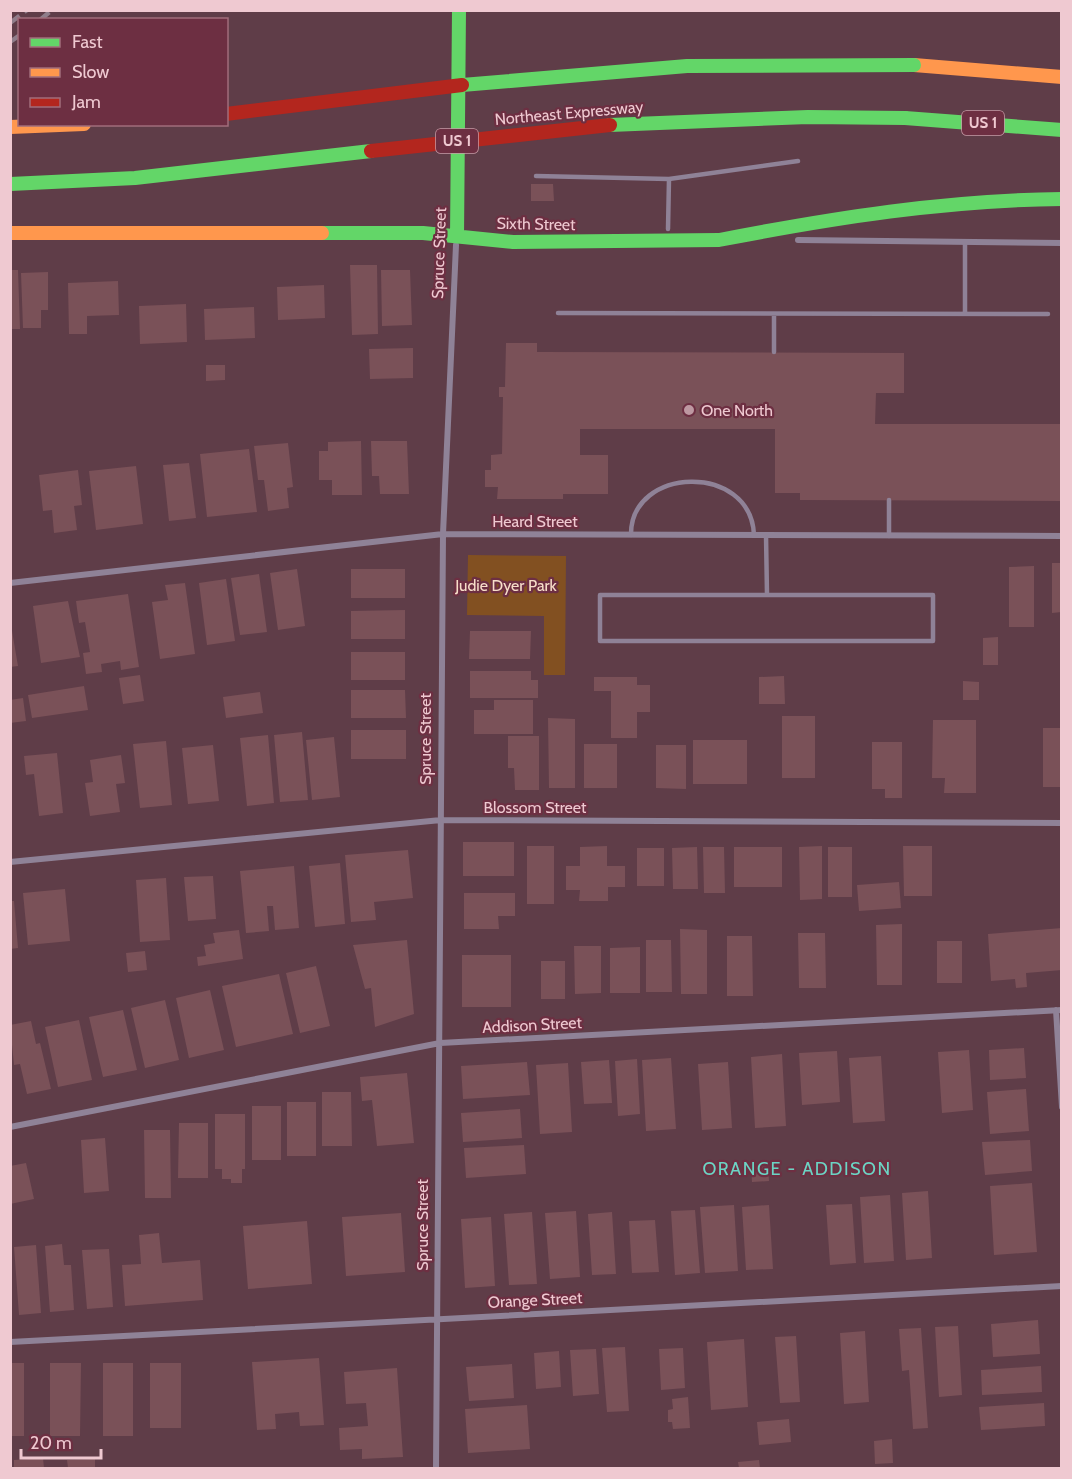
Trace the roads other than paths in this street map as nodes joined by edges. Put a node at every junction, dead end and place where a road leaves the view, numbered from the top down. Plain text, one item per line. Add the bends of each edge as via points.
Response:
1 (459, 10) edge
2 (1062, 77) edge
3 (228, 114) edge
4 (35, 126) edge
5 (10, 127) edge
6 (1062, 130) edge
7 (798, 162) dead end
8 (536, 176) dead end
9 (669, 179) junction
10 (10, 184) edge
11 (1062, 199) edge
12 (10, 232) edge
13 (457, 236) junction
14 (667, 240) junction
15 (719, 240) junction
16 (766, 240) dead end
17 (789, 240) dead end
18 (965, 242) junction
19 (1062, 243) edge
20 (558, 313) dead end
21 (774, 314) junction
22 (965, 314) junction
23 (1048, 314) dead end
24 (774, 352) dead end
25 (889, 500) dead end
26 (443, 534) junction
27 (632, 535) junction
28 (754, 535) junction
29 (766, 535) junction
30 (889, 536) junction
31 (1062, 536) edge
32 (10, 582) edge
33 (767, 595) junction
34 (441, 820) junction
35 (1062, 823) edge
36 (10, 862) edge
37 (1059, 1010) edge
38 (440, 1043) junction
39 (1062, 1107) edge
40 (10, 1127) edge
41 (1062, 1286) edge
42 (438, 1319) junction
43 (10, 1342) edge
44 (436, 1468) edge

1 - 13 main road, Spruce Street
2 - 3 main road, bridge via 914,65 753,64 633,69
4 - 5 main road
6 - 10 main road, Northeast Expressway / US 1, bridge via 905,118 662,121 144,177
7 - 9 lane
8 - 9 lane
9 - 14 lane
11 - 15 main road via 978,201 897,209
12 - 13 main road, Sixth Street
13 - 14 main road, Sixth Street via 513,242
13 - 26 street, Spruce Street
14 - 15 main road, Sixth Street
15 - 16 street, Sixth Street
17 - 18 street
18 - 19 street
18 - 22 lane
20 - 21 lane
21 - 22 lane
21 - 24 lane
22 - 23 lane
25 - 30 lane
26 - 27 street, Heard Street
26 - 32 street, Heard Street
26 - 34 street, Spruce Street
27 - 28 street, Heard Street
27 - 28 lane via 634,513 643,500 668,486 693,481 722,487 737,496 752,516
28 - 29 street, Heard Street
29 - 30 street, Heard Street
29 - 33 lane
30 - 31 street, Heard Street
33 - 33 lane via 600,595 600,641 933,641 933,595
34 - 35 street, Blossom Street
34 - 36 street, Blossom Street
34 - 38 street, Spruce Street
37 - 38 street, Addison Street
37 - 39 street
38 - 40 street, Addison Street
38 - 42 street, Spruce Street
41 - 42 street, Orange Street
42 - 43 street, Orange Street
42 - 44 street, Spruce Street

